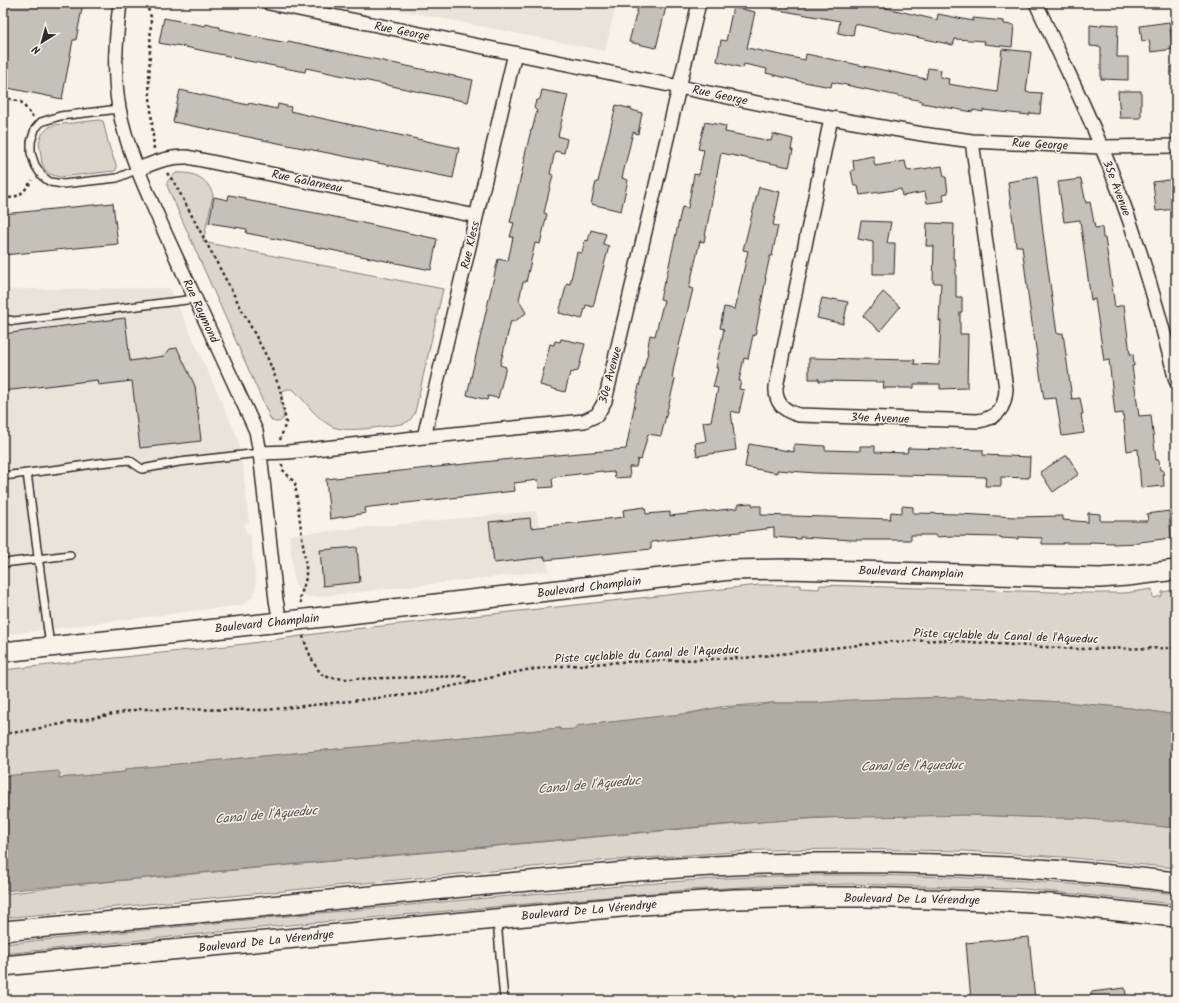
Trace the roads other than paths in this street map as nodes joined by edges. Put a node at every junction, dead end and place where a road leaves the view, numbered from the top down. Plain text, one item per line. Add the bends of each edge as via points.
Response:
1 (120, 3) edge
2 (269, 3) edge
3 (699, 3) edge
4 (1036, 3) edge
5 (515, 53) junction
6 (680, 86) junction
7 (119, 109) junction
8 (831, 118) junction
9 (972, 140) junction
10 (1176, 146) edge
11 (1101, 147) junction
12 (138, 169) junction
13 (476, 216) junction
14 (195, 299) junction
15 (3, 319) edge
16 (1176, 381) edge
17 (424, 436) junction
18 (260, 453) junction
19 (27, 473) junction
20 (3, 476) edge
21 (70, 555) dead end
22 (39, 558) junction
23 (4, 563) dead end
24 (1176, 570) edge
25 (280, 622) junction
26 (50, 646) junction
27 (3, 652) edge
28 (1176, 882) edge
29 (1176, 917) edge
30 (496, 919) junction
31 (3, 932) edge
32 (3, 966) edge
33 (504, 1000) edge

1 - 7 street, Rue Raymond via 115,61
2 - 5 street, Rue George
3 - 6 street, 30e Avenue
4 - 11 street, 35e Avenue
5 - 6 street, Rue George
5 - 13 street, Rue Kless
6 - 8 street, Rue George
6 - 17 street, 30e Avenue via 601,409 584,421
7 - 12 street, Rue Raymond
7 - 12 lane via 60,116 41,122 35,129 31,153 42,176 50,182 63,184 117,178
8 - 9 street, Rue George
8 - 9 street, 34e Avenue via 776,387 781,406 799,415 978,421 993,417 1003,405 1006,389
9 - 11 street, Rue George
10 - 11 street, Rue George
11 - 16 street, 35e Avenue via 1139,248 1155,298
12 - 13 street, Rue Galarneau via 167,158 187,157
12 - 14 street, Rue Raymond
13 - 17 street, Rue Kless
14 - 15 lane via 14,321
14 - 18 street, Rue Raymond via 256,431
17 - 18 street, 30e Avenue
18 - 19 lane via 142,469 129,460
18 - 25 street, Rue Raymond
19 - 20 lane
19 - 22 lane
21 - 22 lane
22 - 23 lane
22 - 26 lane
24 - 25 main road, Boulevard Champlain via 1100,578 788,569 730,570
25 - 26 main road, Boulevard Champlain
26 - 27 main road, Boulevard Champlain
28 - 31 main road via 986,866 875,863 760,864 625,872
29 - 30 main road, Boulevard De La Vérendrye via 990,901 818,897 686,902
30 - 32 main road, Boulevard De La Vérendrye
30 - 33 lane

